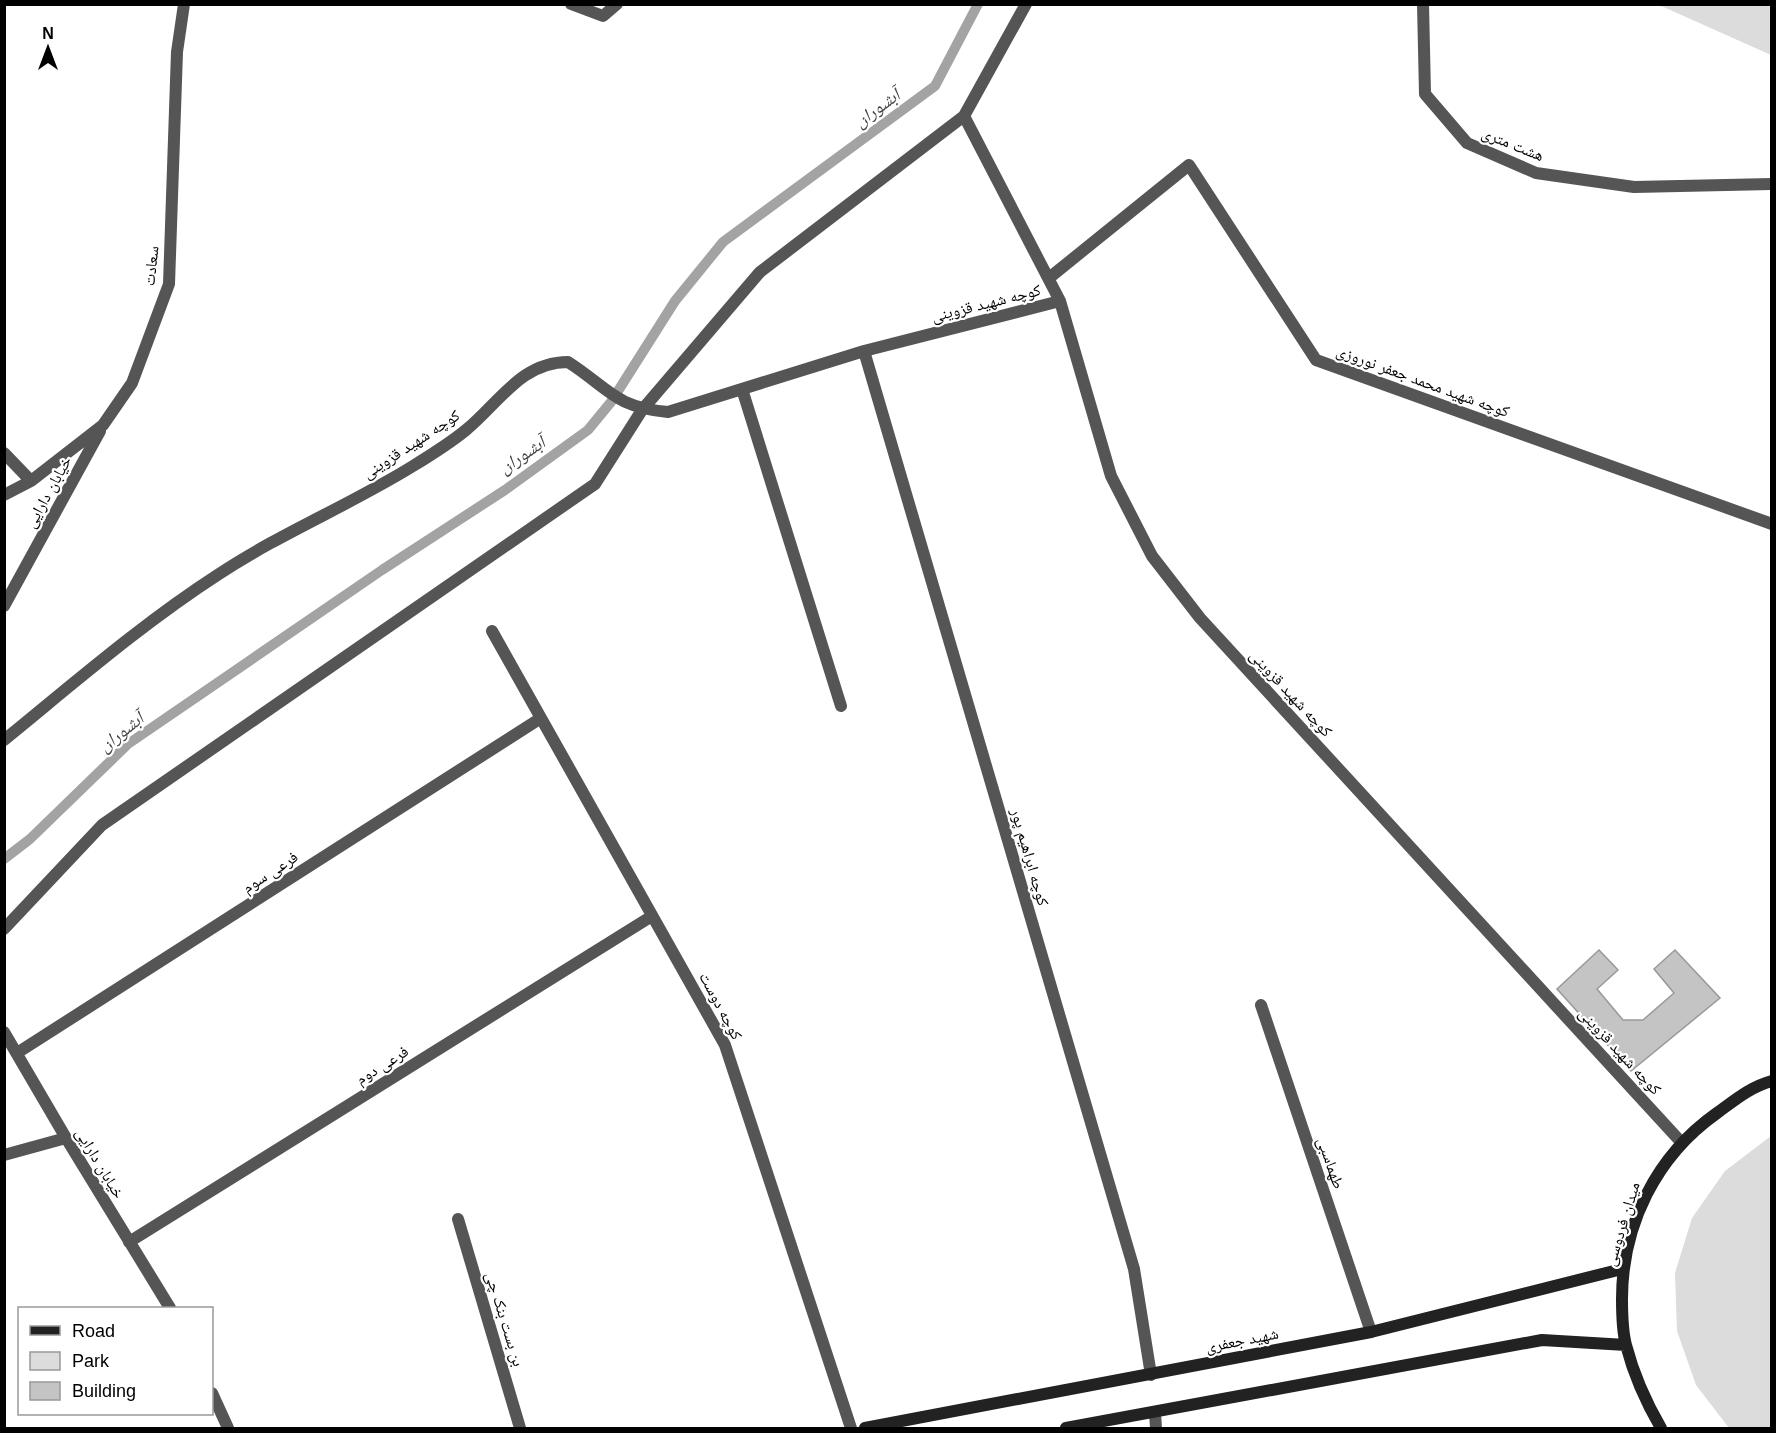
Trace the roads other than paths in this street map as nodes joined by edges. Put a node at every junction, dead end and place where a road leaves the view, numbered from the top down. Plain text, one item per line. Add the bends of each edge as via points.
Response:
1 (184, 4) edge
2 (571, 4) edge
3 (616, 4) edge
4 (1026, 4) edge
5 (1423, 4) edge
6 (964, 116) junction
7 (1772, 184) edge
8 (1049, 278) junction
9 (1060, 301) junction
10 (864, 351) junction
11 (742, 389) junction
12 (642, 410) junction
13 (103, 425) junction
14 (4, 453) edge
15 (31, 481) junction
16 (4, 495) edge
17 (1772, 524) edge
18 (4, 606) edge
19 (492, 631) dead end
20 (841, 706) dead end
21 (540, 718) junction
22 (4, 740) edge
23 (652, 916) junction
24 (4, 929) edge
25 (1261, 1005) dead end
26 (4, 1032) edge
27 (17, 1053) junction
28 (1772, 1081) edge
29 (66, 1138) junction
30 (1681, 1142) junction
31 (4, 1155) edge
32 (458, 1219) dead end
33 (129, 1242) junction
34 (1622, 1269) junction
35 (169, 1307) edge
36 (1371, 1332) junction
37 (1626, 1345) junction
38 (1151, 1375) junction
39 (213, 1395) edge
40 (1155, 1413) junction
41 (1659, 1427) edge
42 (228, 1428) edge
43 (520, 1428) edge
44 (850, 1428) edge
45 (865, 1428) edge
46 (1066, 1428) edge
47 (1156, 1428) edge

1 - 13 street, سعادت via 177,52 169,284 132,383
2 - 3 street via 603,16
4 - 6 street
5 - 7 street, هشت متری via 1425,94 1467,143 1536,173 1634,187
6 - 8 street
6 - 12 street via 760,272
8 - 9 street
8 - 17 street, کوچه شهید محمد جعفر نوروزی via 1189,165 1316,360
9 - 10 street, کوچه شهید قزوینی
9 - 30 street, کوچه شهید قزوینی via 1112,476 1152,556 1200,618
10 - 11 street, کوچه شهید قزوینی
10 - 38 street, کوچه ابراهیم پور via 1134,1269
11 - 12 street, کوچه شهید قزوینی via 668,412
11 - 20 street
12 - 22 street, کوچه شهید قزوینی via 624,404 568,363 529,372 466,430 414,466 220,573 87,672
12 - 24 street via 595,484 102,825
13 - 15 street, سعادت
13 - 18 street, خیابان دارایی
14 - 15 street
15 - 16 street, سعادت
19 - 21 street, کوچه دوست
21 - 23 street, کوچه دوست
21 - 27 street, فرعی سوم
23 - 33 street, فرعی دوم
23 - 44 street, کوچه دوست via 724,1045
25 - 36 street, طهماسبی
26 - 27 street, خیابان دارایی
27 - 29 street, خیابان دارایی
28 - 30 main road, میدان فردوسی via 1755,1086
29 - 31 street
29 - 33 street, خیابان دارایی
30 - 34 main road, میدان فردوسی via 1646,1193
32 - 43 street, بن بست بنک چی
33 - 35 street, خیابان دارایی
34 - 36 main road, شهید جعفری
34 - 37 main road, میدان فردوسی
36 - 38 main road, شهید جعفری
37 - 40 main road via 1542,1340
37 - 41 main road, میدان فردوسی
38 - 45 main road, شهید جعفری
39 - 42 street
40 - 46 main road
40 - 47 street

